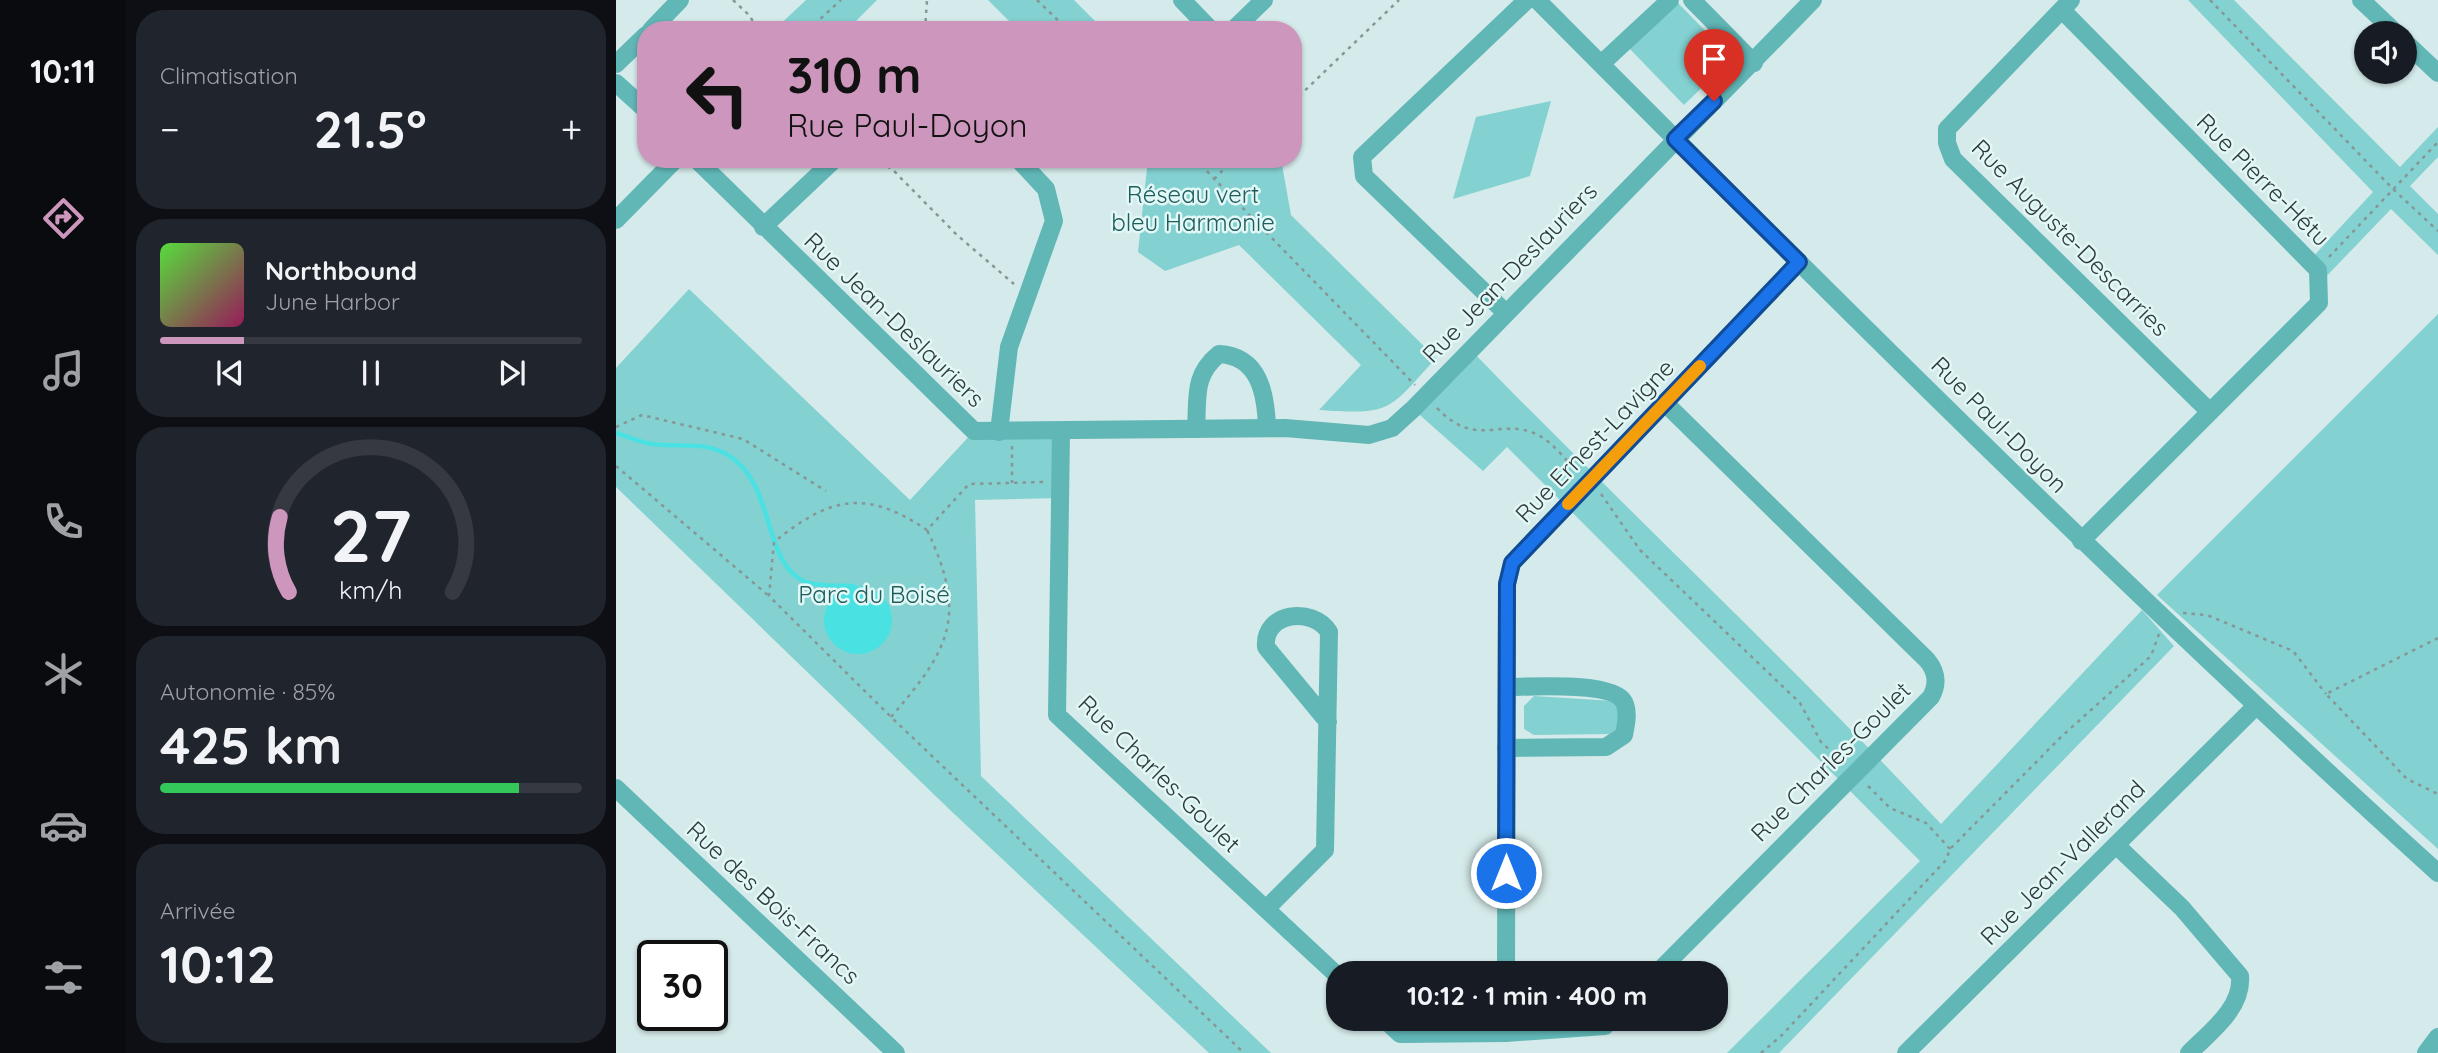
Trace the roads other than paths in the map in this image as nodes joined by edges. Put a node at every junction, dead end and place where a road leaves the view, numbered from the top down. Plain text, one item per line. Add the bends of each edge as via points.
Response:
1 (680, 0) edge
2 (1182, 0) edge
3 (1264, 0) edge
4 (1527, 0) edge
5 (1537, 0) edge
6 (1670, 0) edge
7 (1692, 0) edge
8 (1813, 0) edge
9 (2361, 0) edge
10 (2066, 5) edge
11 (659, 21) edge
12 (1202, 21) edge
13 (1242, 21) edge
14 (2383, 21) edge
15 (637, 43) edge
16 (2417, 53) edge
17 (1754, 63) junction
18 (616, 64) edge
19 (1601, 64) junction
20 (2438, 73) edge
21 (616, 83) edge
22 (637, 102) edge
23 (1675, 139) junction
24 (667, 168) edge
25 (705, 168) edge
26 (825, 168) edge
27 (1026, 168) edge
28 (616, 220) edge
29 (763, 227) junction
30 (1799, 262) junction
31 (1506, 313) junction
32 (1665, 403) junction
33 (2210, 412) junction
34 (1267, 428) junction
35 (1196, 429) junction
36 (1005, 432) junction
37 (1061, 432) junction
38 (2081, 541) junction
39 (1507, 687) junction
40 (2255, 708) junction
41 (1328, 722) junction
42 (1506, 748) junction
43 (616, 788) edge
44 (2116, 845) junction
45 (2438, 873) edge
46 (1266, 909) junction
47 (1506, 961) edge
48 (1669, 961) edge
49 (1326, 965) edge
50 (1397, 1031) edge
51 (1440, 1031) edge
52 (2438, 1037) edge
53 (897, 1053) edge
54 (1906, 1053) edge
55 (2189, 1053) edge
56 (2426, 1053) edge

1 - 11 street
2 - 12 street
3 - 13 street
4 - 31 street via 1362,157 1364,176
5 - 19 street, Rue Paul-Doyon
6 - 19 street
7 - 17 street
8 - 17 street, Rue Jean-Deslauriers
9 - 14 street
10 - 33 street, Rue Pierre-Hétu via 2318,270 2319,303
10 - 33 street, Rue Auguste-Descarries via 1947,129 1950,151 1953,159
15 - 18 street
16 - 20 street
17 - 23 street, Rue Jean-Deslauriers
19 - 23 street, Rue Paul-Doyon
21 - 22 street
23 - 30 street, Rue Paul-Doyon
23 - 31 street, Rue Jean-Deslauriers
24 - 28 street
25 - 29 street, Rue Jean-Deslauriers
26 - 29 street
27 - 36 street, Rue Jean-Deslauriers via 1046,189 1055,221 1009,347
29 - 36 street, Rue Jean-Deslauriers via 974,431
30 - 32 street, Rue Ernest-Lavigne
30 - 38 street, Rue Paul-Doyon
31 - 34 street, Rue Jean-Deslauriers via 1413,409 1384,432 1369,435
32 - 39 street, Rue Ernest-Lavigne via 1512,563 1507,584
32 - 48 street, Rue Charles-Goulet via 1927,660 1936,676 1931,698
33 - 38 street, Rue Pierre-Hétu
34 - 35 street, Rue Jean-Deslauriers
34 - 35 street via 1266,392 1259,376 1233,354 1219,354 1199,379
35 - 37 street, Rue Jean-Deslauriers
36 - 37 street, Rue Jean-Deslauriers
37 - 46 street, Rue Charles-Goulet via 1057,715
38 - 40 street, Rue Paul-Doyon
39 - 42 street, Rue Ernest-Lavigne
39 - 42 street via 1601,688 1618,694 1627,720 1624,735 1606,747
40 - 44 street, Rue Jean-Vallerand
40 - 45 street, Rue Paul-Doyon
41 - 41 street via 1329,632 1313,617 1283,617 1269,626 1266,647
41 - 46 street via 1325,850
42 - 47 street, Rue Ernest-Lavigne
43 - 53 street, Rue des Bois-Francs
44 - 54 street, Rue Jean-Vallerand
44 - 55 street via 2182,908 2241,976 2234,1005
46 - 49 street, Rue Charles-Goulet
50 - 51 street
52 - 56 street

